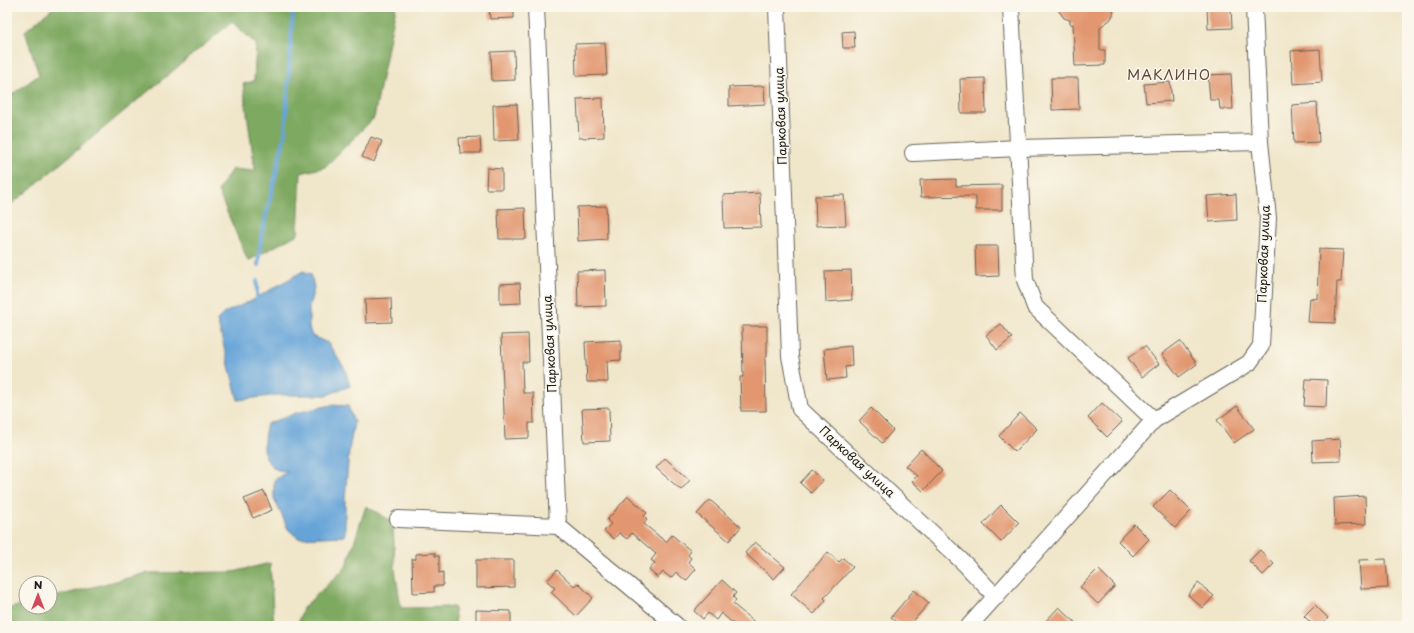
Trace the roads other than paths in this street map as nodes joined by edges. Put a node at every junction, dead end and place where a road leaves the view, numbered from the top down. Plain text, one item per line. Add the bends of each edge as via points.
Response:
1 (536, 7) edge
2 (777, 7) edge
3 (1011, 7) edge
4 (1254, 7) edge
5 (1260, 142) junction
6 (1019, 148) junction
7 (914, 153) dead end
8 (1154, 420) junction
9 (398, 519) dead end
10 (558, 526) junction
11 (996, 597) junction
12 (677, 626) edge
13 (968, 626) edge

1 - 10 street, Парковая улица
2 - 11 street, Парковая улица via 790,356 800,409
3 - 6 street
4 - 5 street, Парковая улица
5 - 6 street
5 - 8 street, Парковая улица via 1268,218 1261,346 1249,363
6 - 7 street
6 - 8 street via 1025,280 1035,307
8 - 11 street, Парковая улица
9 - 10 street
10 - 12 street
11 - 13 street, Парковая улица

